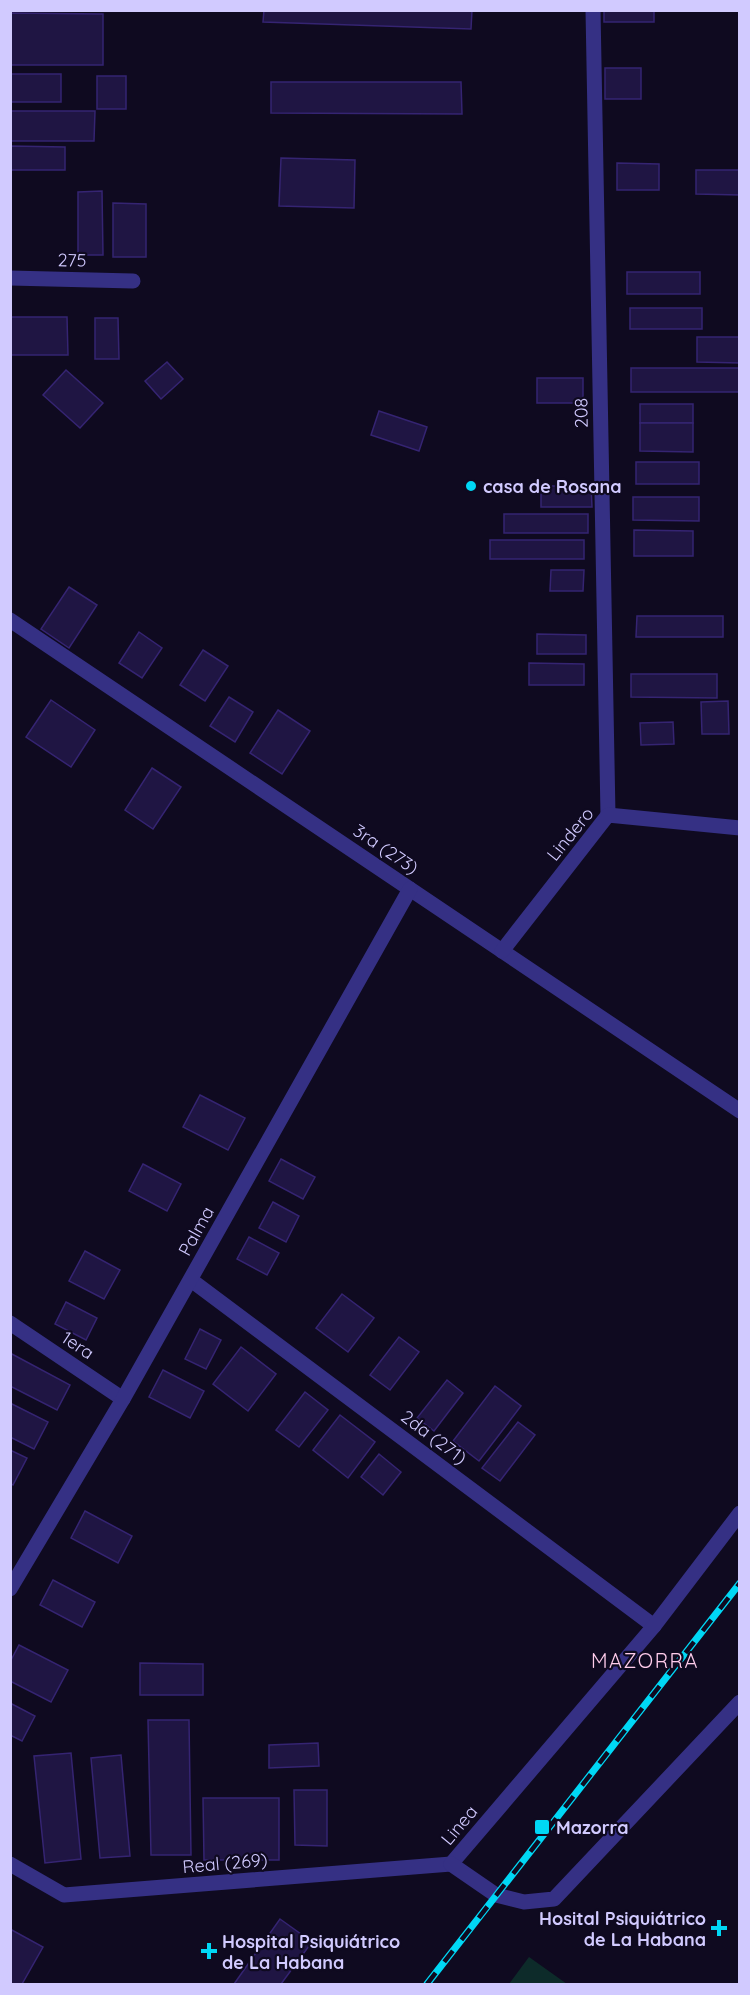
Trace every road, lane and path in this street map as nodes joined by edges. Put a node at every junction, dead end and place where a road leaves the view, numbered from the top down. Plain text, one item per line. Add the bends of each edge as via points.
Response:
1 (593, 10) edge
2 (10, 278) edge
3 (133, 281) dead end
4 (10, 620) edge
5 (608, 815) junction
6 (740, 828) edge
7 (410, 889) junction
8 (502, 951) junction
9 (740, 1111) edge
10 (190, 1280) junction
11 (10, 1323) edge
12 (123, 1399) junction
13 (740, 1513) edge
14 (10, 1589) edge
15 (654, 1626) junction
16 (740, 1702) edge
17 (10, 1864) edge
18 (451, 1864) junction

1 - 5 street, 208
2 - 3 street, 275
4 - 7 street, 3ra (273)
5 - 6 street, Lindero
5 - 8 street, Lindero
7 - 8 street, 3ra (273)
7 - 10 street, Palma
8 - 9 street, 3ra (273)
10 - 12 street, Palma
10 - 15 street, 2da (271)
11 - 12 street, 1era
12 - 14 street, Palma
13 - 15 street, Linea
15 - 18 street, Linea
16 - 18 street, Linea via 554,1899 524,1902 496,1895
17 - 18 street, Real (269) via 64,1895

